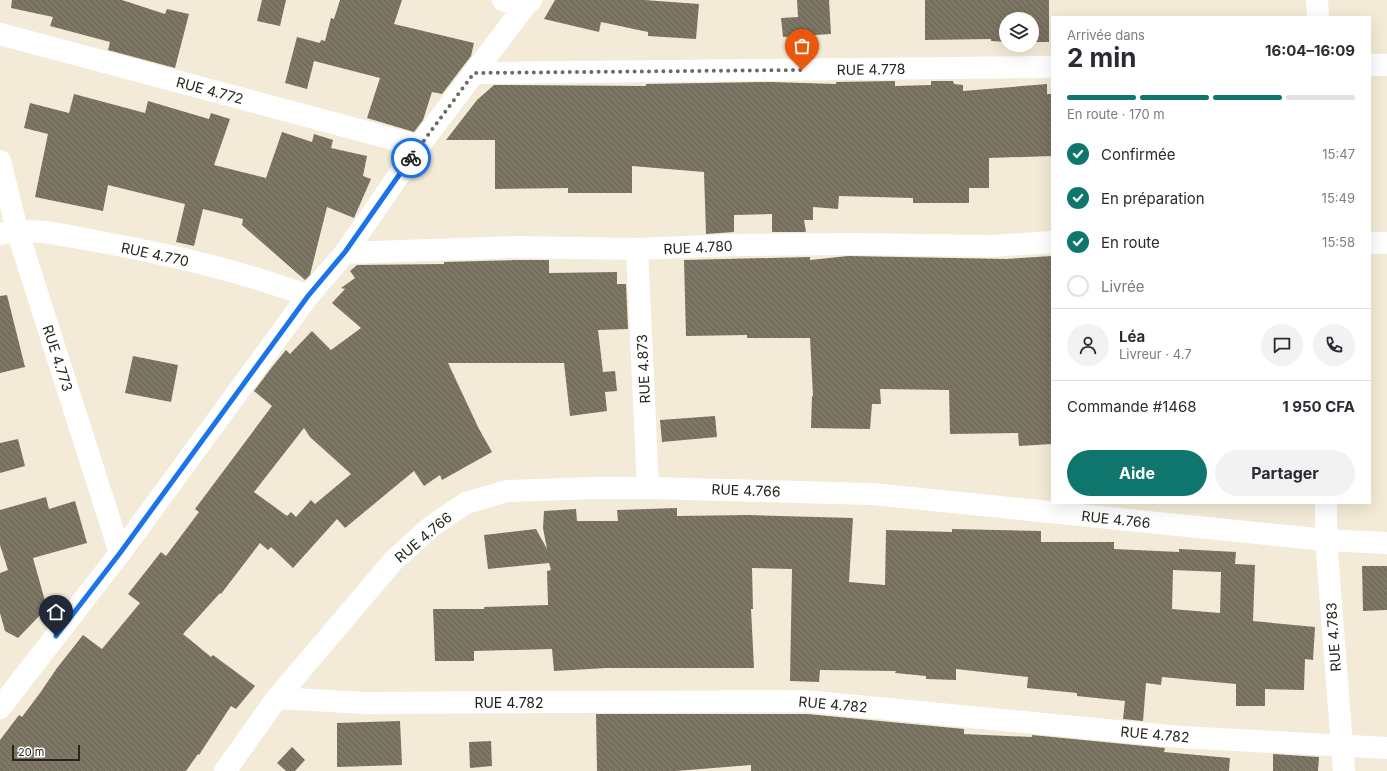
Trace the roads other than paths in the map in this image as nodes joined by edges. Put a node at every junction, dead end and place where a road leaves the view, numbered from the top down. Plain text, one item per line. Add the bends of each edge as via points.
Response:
1 (503, 0) edge
2 (1317, 0) edge
3 (528, 3) edge
4 (1318, 16) edge
5 (0, 34) edge
6 (1371, 65) edge
7 (1387, 65) edge
8 (1051, 67) edge
9 (474, 73) junction
10 (420, 146) junction
11 (0, 162) edge
12 (8, 232) edge
13 (1051, 242) edge
14 (1371, 243) edge
15 (1387, 243) edge
16 (637, 250) junction
17 (345, 252) junction
18 (308, 296) junction
19 (648, 488) junction
20 (1326, 504) edge
21 (1326, 540) junction
22 (1387, 543) edge
23 (120, 553) junction
24 (277, 698) junction
25 (0, 708) edge
26 (1342, 746) junction
27 (1387, 748) edge
28 (226, 771) edge
29 (1344, 771) edge

1 - 3 street
2 - 4 street
3 - 9 street
5 - 10 street, RUE 4.772
6 - 7 street
8 - 9 street, RUE 4.778
9 - 10 street
10 - 17 street
11 - 12 street, RUE 4.773
12 - 18 street, RUE 4.770 via 58,234 167,254 277,284
12 - 23 street, RUE 4.773
13 - 16 street, RUE 4.780 via 992,246 732,245
14 - 15 street
16 - 17 street, RUE 4.780 via 515,247
16 - 19 street, RUE 4.873
17 - 18 street
18 - 23 street
19 - 21 street, RUE 4.766 via 872,494
19 - 24 street, RUE 4.766 via 507,491 466,503 432,526 394,560
20 - 21 street, RUE 4.783
21 - 22 street, RUE 4.766
21 - 26 street, RUE 4.783
23 - 25 street
24 - 26 street, RUE 4.782 via 364,703 805,701 1180,737
24 - 28 street, RUE 4.766
26 - 27 street, RUE 4.782
26 - 29 street, RUE 4.783

